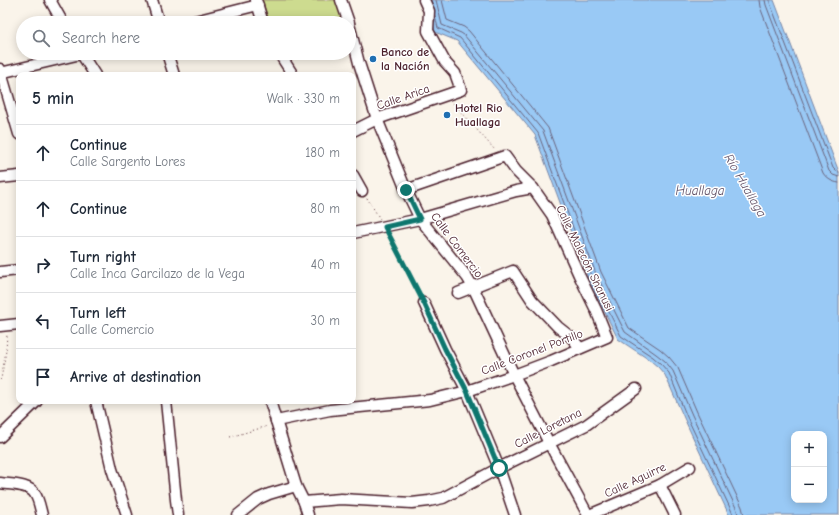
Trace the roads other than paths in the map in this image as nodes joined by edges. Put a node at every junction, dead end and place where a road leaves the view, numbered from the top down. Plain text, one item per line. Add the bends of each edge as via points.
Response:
1 (50, 0) edge
2 (152, 0) edge
3 (341, 0) edge
4 (424, 0) edge
5 (257, 2) edge
6 (60, 16) edge
7 (156, 16) edge
8 (210, 16) edge
9 (261, 16) edge
10 (346, 16) edge
11 (356, 52) edge
12 (52, 60) edge
13 (87, 60) edge
14 (169, 60) edge
15 (283, 60) edge
16 (0, 72) edge
17 (93, 72) edge
18 (173, 72) edge
19 (291, 72) edge
20 (378, 119) junction
21 (16, 124) edge
22 (356, 130) edge
23 (516, 171) junction
24 (16, 176) edge
25 (0, 178) edge
26 (356, 180) edge
27 (533, 188) junction
28 (406, 190) junction
29 (362, 191) road end
30 (516, 191) junction
31 (420, 219) junction
32 (356, 232) edge
33 (16, 270) edge
34 (0, 272) edge
35 (473, 287) junction
36 (458, 293) dead end
37 (424, 303) road end
38 (16, 324) edge
39 (4, 326) edge
40 (607, 337) joint
41 (580, 348) junction
42 (514, 375) junction
43 (636, 388) dead end
44 (467, 391) junction
45 (34, 404) edge
46 (97, 404) edge
47 (166, 404) edge
48 (271, 404) edge
49 (329, 406) edge
50 (277, 422) junction
51 (0, 437) edge
52 (549, 444) junction
53 (690, 467) dead end
54 (499, 468) junction
55 (0, 483) edge
56 (660, 485) junction
57 (296, 486) junction
58 (304, 502) junction
59 (42, 515) edge
60 (127, 515) edge
61 (178, 515) edge
62 (238, 515) edge
63 (308, 515) edge
64 (515, 515) edge
65 (588, 515) edge
66 (675, 515) edge

1 - 6 street
2 - 7 street
3 - 10 street, Calle Comercio
4 - 20 street, Calle Arica via 429,11 428,32 445,62 455,73 461,90
5 - 8 street
5 - 9 street
11 - 20 street, Calle Comercio
12 - 16 street
13 - 17 street
14 - 18 street
15 - 19 street
16 - 21 street
20 - 22 street, Calle Arica
20 - 28 street, Calle Comercio
23 - 27 street, Calle Malecón Shanusi
23 - 28 street, Calle Malecón Shanusi via 505,156
23 - 30 street
24 - 25 street
26 - 29 street
27 - 30 street
27 - 40 street, Calle Malecón Shanusi via 552,215
28 - 31 street, Calle Comercio
30 - 31 street
31 - 32 street
31 - 35 street, Calle Comercio
33 - 34 street
35 - 36 street
35 - 41 street via 513,271 532,300
35 - 42 street, Calle Comercio
37 - 44 street
38 - 39 street
40 - 41 street, Calle Coronel Portillo
41 - 42 street, Calle Coronel Portillo
42 - 44 street, Calle Coronel Portillo
42 - 52 street, Calle Comercio
43 - 52 street, Calle Loretana via 586,425
44 - 49 street, Calle Coronel Portillo via 430,400
44 - 54 street
45 - 51 street
46 - 60 street via 112,469
47 - 61 street
48 - 50 street
49 - 50 street, Calle Coronel Portillo
50 - 57 street
52 - 54 street, Calle Loretana
52 - 65 street, Calle Comercio
53 - 56 street, Calle Aguirre
54 - 58 street, Calle Loretana via 443,498 429,501 412,503 341,499
54 - 64 street
55 - 59 street via 30,489 35,494
56 - 65 street, Calle Aguirre
56 - 66 street
57 - 58 street
57 - 62 street via 258,499
58 - 63 street

